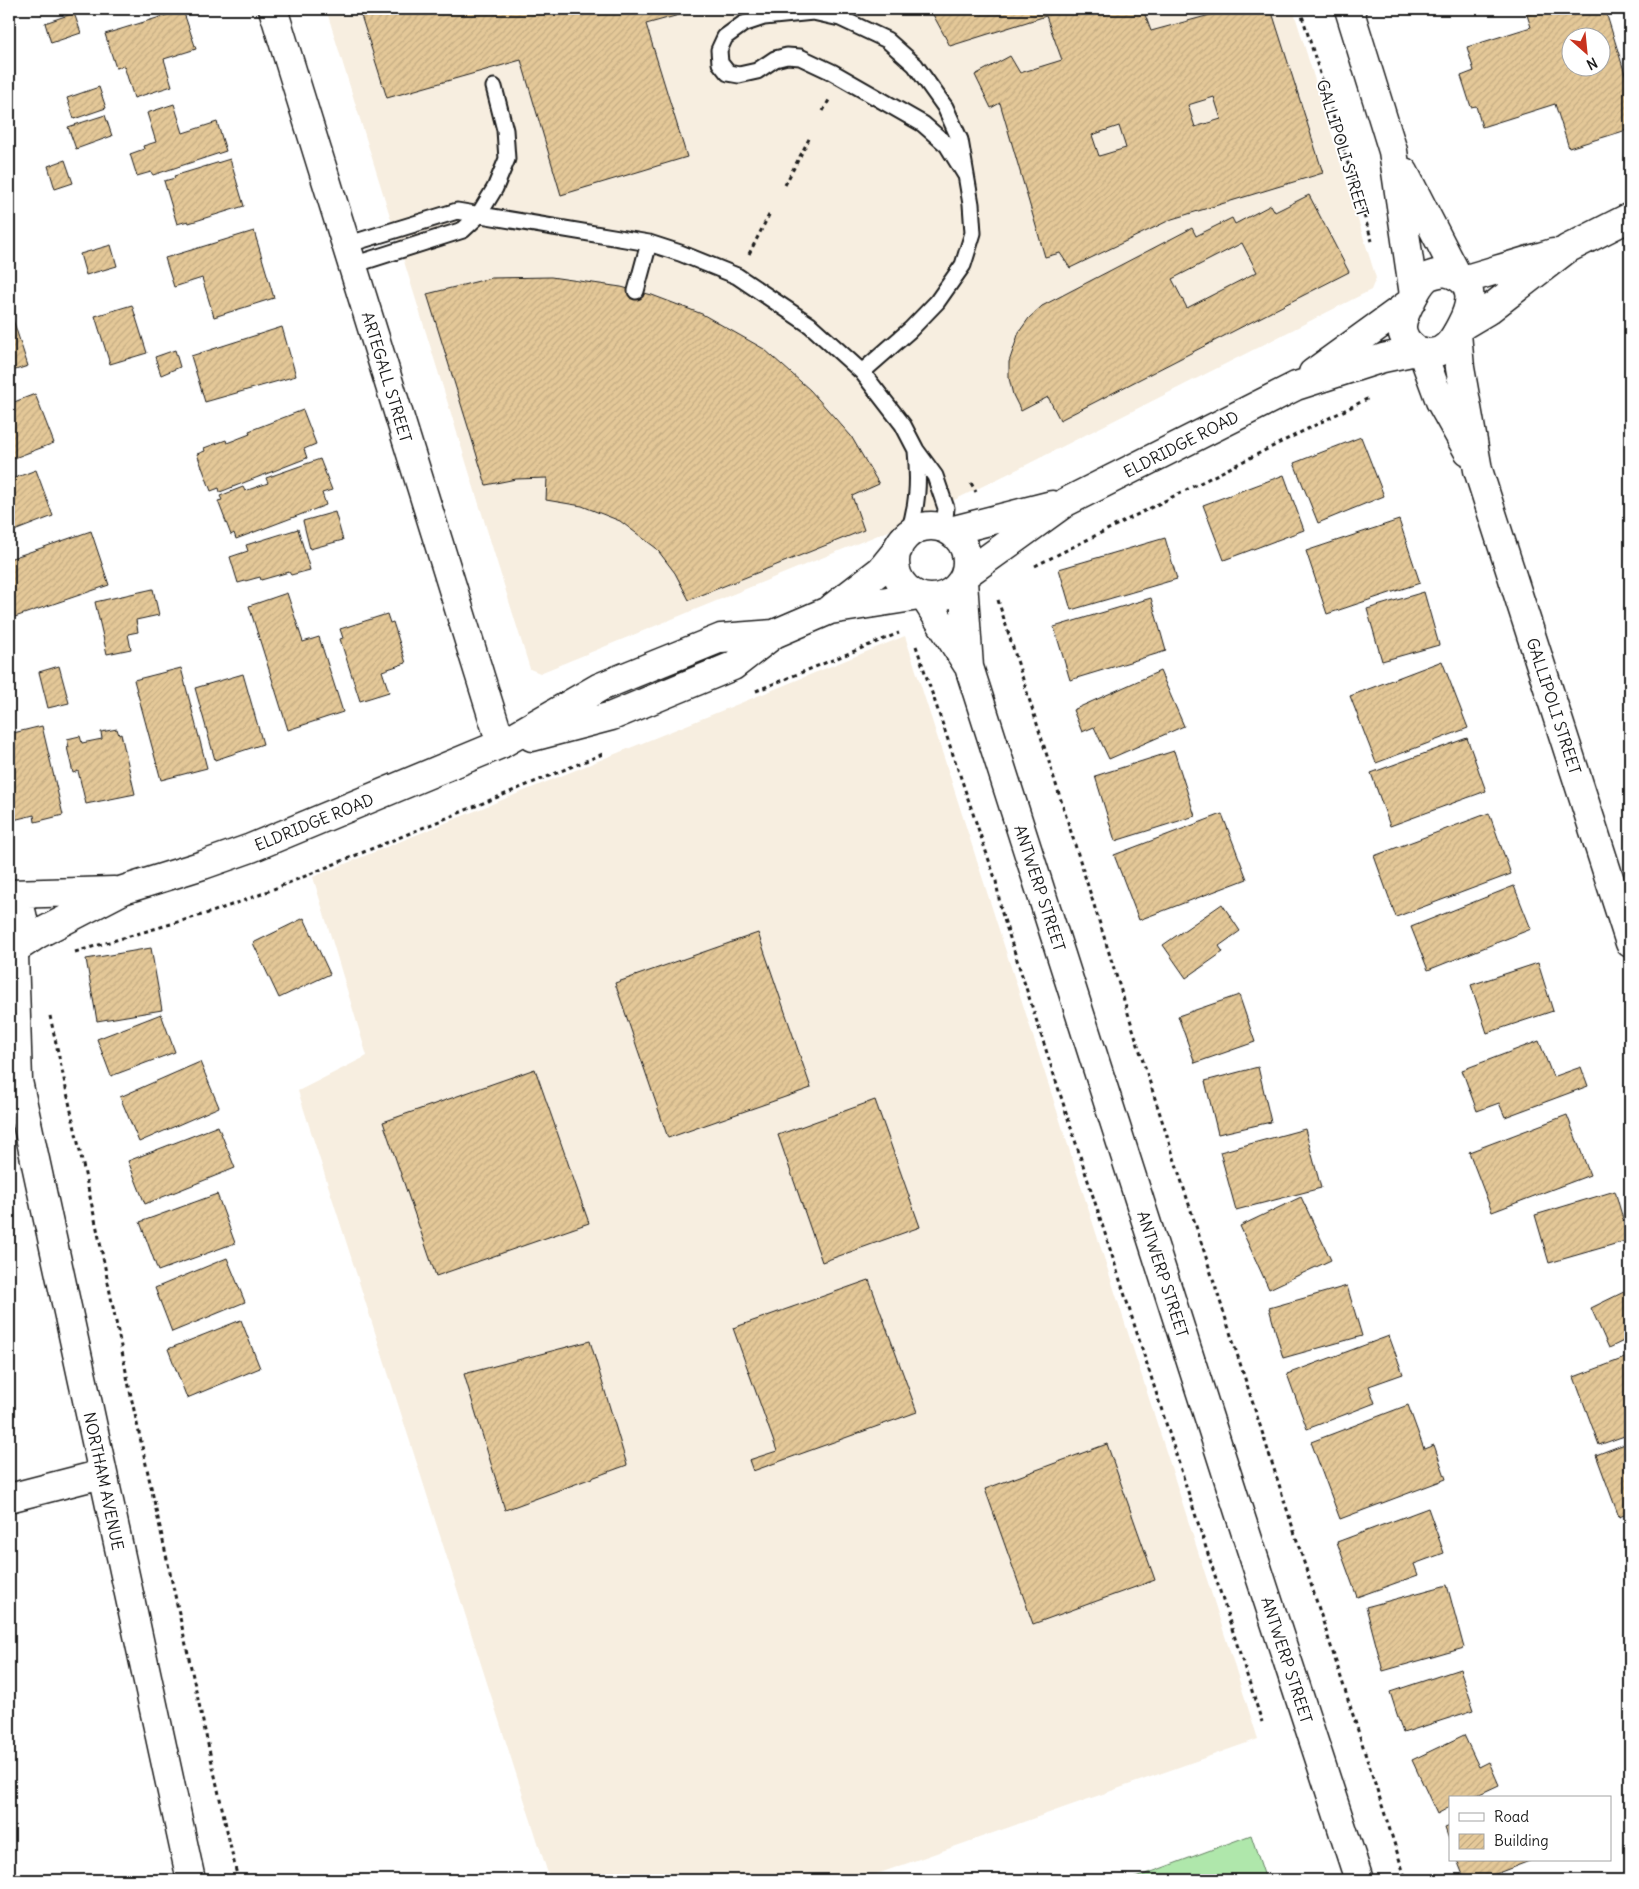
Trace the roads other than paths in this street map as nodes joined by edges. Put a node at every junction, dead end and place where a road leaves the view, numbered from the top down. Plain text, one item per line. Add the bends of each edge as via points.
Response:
1 (273, 9) edge
2 (1349, 9) edge
3 (494, 88) dead end
4 (1393, 151) junction
5 (965, 174) junction
6 (478, 216) junction
7 (1630, 217) edge
8 (649, 243) junction
9 (1567, 249) junction
10 (349, 255) junction
11 (1460, 279) junction
12 (636, 290) dead end
13 (1412, 299) junction
14 (1458, 330) junction
15 (1419, 351) junction
16 (862, 372) junction
17 (1296, 386) junction
18 (916, 450) junction
19 (1478, 470) junction
20 (1066, 502) junction
21 (947, 530) junction
22 (903, 542) junction
23 (964, 578) junction
24 (922, 597) junction
25 (830, 610) junction
26 (969, 667) junction
27 (501, 744) junction
28 (123, 890) junction
29 (9, 893) edge
30 (1630, 943) edge
31 (13, 954) edge
32 (13, 1070) edge
33 (102, 1474) junction
34 (9, 1498) edge
35 (191, 1880) edge
36 (1359, 1880) edge

1 - 10 street, ARTEGALL STREET
2 - 4 street
3 - 6 lane via 505,130 507,159
4 - 11 street
4 - 13 street
5 - 5 lane via 947,145 923,124 800,57 775,59 757,71 739,76 728,73 720,63 719,50 725,37 743,24 764,17 813,12 840,18 887,40 915,64 944,108 960,140
5 - 16 lane via 973,234 963,265 937,302
6 - 8 lane
6 - 10 lane via 463,230
6 - 10 lane via 457,212
7 - 9 street
8 - 12 lane
8 - 16 lane via 737,276 810,325
9 - 11 street
9 - 14 street
10 - 27 street, ARTEGALL STREET
11 - 13 street via 1444,272 1433,274 1420,284
11 - 14 street via 1468,288 1471,300
13 - 15 street via 1402,320 1402,332 1406,342
13 - 17 street, ELDRIDGE ROAD
14 - 15 street via 1449,345 1439,352
14 - 19 street, GALLIPOLI STREET via 1460,368
15 - 17 street, ELDRIDGE ROAD via 1383,358
15 - 19 street, GALLIPOLI STREET via 1440,401
16 - 18 lane via 903,426
17 - 20 street, ELDRIDGE ROAD
18 - 21 lane via 935,476 946,508
18 - 22 lane via 919,478 916,513
19 - 30 street, GALLIPOLI STREET
20 - 21 street, ELDRIDGE ROAD
20 - 23 street, ELDRIDGE ROAD
21 - 22 street via 920,528
21 - 23 street via 960,539 966,550 968,563
22 - 24 street via 895,562 900,580 908,590
22 - 25 street, ELDRIDGE ROAD via 881,570
23 - 24 street via 949,594 937,598
23 - 26 street, ANTWERP STREET
24 - 25 street, ELDRIDGE ROAD
24 - 26 street, ANTWERP STREET
25 - 27 street, ELDRIDGE ROAD via 774,634 721,638 600,686
26 - 36 street, ANTWERP STREET
27 - 28 street, ELDRIDGE ROAD via 251,848
28 - 29 street, ELDRIDGE ROAD
28 - 31 street, ELDRIDGE ROAD via 38,934
29 - 31 street, NORTHAM AVENUE via 19,905 24,919 23,933
31 - 32 street, NORTHAM AVENUE
32 - 33 street, NORTHAM AVENUE
33 - 34 street
33 - 35 street, NORTHAM AVENUE

